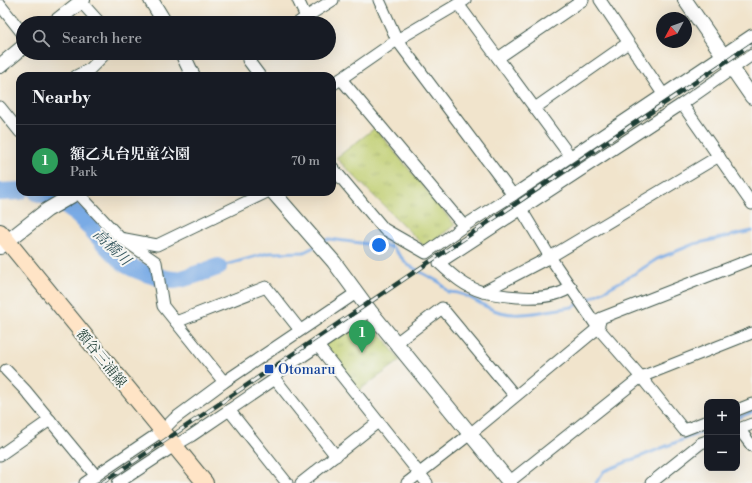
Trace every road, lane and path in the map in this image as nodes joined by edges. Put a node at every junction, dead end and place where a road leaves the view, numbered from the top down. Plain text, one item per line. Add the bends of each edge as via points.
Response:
1 (151, 0) edge
2 (298, 0) edge
3 (333, 0) edge
4 (379, 0) edge
5 (583, 0) edge
6 (600, 0) edge
7 (685, 0) edge
8 (80, 1) edge
9 (462, 2) edge
10 (0, 5) edge
11 (62, 16) edge
12 (94, 16) edge
13 (161, 16) edge
14 (301, 16) edge
15 (308, 16) edge
16 (16, 25) edge
17 (752, 35) edge
18 (397, 40) junction
19 (628, 43) junction
20 (16, 53) edge
21 (722, 55) junction
22 (752, 55) edge
23 (498, 58) junction
24 (99, 60) edge
25 (185, 60) edge
26 (248, 60) edge
27 (0, 66) edge
28 (732, 68) junction
29 (84, 72) edge
30 (191, 72) edge
31 (257, 72) edge
32 (336, 82) edge
33 (663, 94) junction
34 (752, 97) edge
35 (682, 104) junction
36 (0, 107) edge
37 (535, 108) junction
38 (16, 127) edge
39 (570, 156) junction
40 (719, 156) junction
41 (336, 172) edge
42 (513, 195) junction
43 (70, 196) edge
44 (78, 196) edge
45 (259, 196) edge
46 (277, 196) edge
47 (752, 204) edge
48 (521, 209) junction
49 (464, 226) junction
50 (120, 238) junction
51 (2, 240) edge
52 (550, 257) junction
53 (752, 258) edge
54 (572, 289) junction
55 (356, 292) junction
56 (483, 292) junction
57 (370, 310) junction
58 (176, 322) junction
59 (598, 328) junction
60 (300, 330) junction
61 (752, 333) edge
62 (396, 343) junction
63 (318, 346) junction
64 (2, 369) edge
65 (642, 377) junction
66 (275, 380) junction
67 (224, 382) junction
68 (515, 396) junction
69 (752, 404) edge
70 (740, 409) edge
71 (229, 410) junction
72 (50, 420) junction
73 (378, 422) junction
74 (704, 422) edge
75 (752, 424) edge
76 (740, 428) edge
77 (162, 431) junction
78 (740, 431) edge
79 (470, 434) junction
80 (704, 442) edge
81 (174, 446) junction
82 (752, 446) edge
83 (0, 455) edge
84 (336, 456) junction
85 (419, 474) junction
86 (96, 476) junction
87 (85, 483) edge
88 (118, 483) edge
89 (204, 483) edge
90 (287, 483) edge
91 (301, 483) edge
92 (407, 483) edge
93 (427, 483) edge
94 (510, 483) edge
95 (651, 483) edge

1 - 13 street
2 - 14 street
3 - 15 street
4 - 18 street
5 - 23 street
6 - 19 street
7 - 21 street
8 - 11 street
8 - 12 street
9 - 18 street
9 - 23 street
10 - 16 street
17 - 21 street
18 - 32 street
18 - 42 street
19 - 33 street
19 - 37 street
20 - 27 street
21 - 28 street
21 - 33 street
22 - 28 street
23 - 37 street
24 - 29 street
25 - 30 street
26 - 31 street
28 - 34 street
28 - 35 street
32 - 49 street
33 - 39 street
35 - 40 street
35 - 48 street
36 - 38 street
37 - 39 street
39 - 42 street
40 - 47 street
40 - 52 street
41 - 49 street via 384,229 426,253
42 - 49 street
43 - 51 street
44 - 50 street
45 - 50 street via 157,245
46 - 55 street via 328,255
48 - 52 street
48 - 56 street via 439,263 470,288
50 - 58 street via 156,262 163,306
51 - 77 main road, 額谷三浦線
52 - 54 street
52 - 56 street
53 - 59 street via 601,318
54 - 56 street via 563,294 544,297 501,296
54 - 59 street
55 - 57 street
55 - 60 street
57 - 62 street
57 - 63 street
58 - 60 street via 266,287
58 - 67 street
59 - 65 street
59 - 68 street
60 - 67 street
61 - 65 street
62 - 68 street via 442,308
62 - 79 street
63 - 66 street via 276,374
63 - 73 street
64 - 72 street
65 - 74 street via 684,430
65 - 94 street
66 - 71 street
66 - 84 street
67 - 77 street
68 - 79 street
69 - 70 street
71 - 81 street
71 - 90 street
72 - 83 street
72 - 86 street
73 - 84 street
73 - 85 street
75 - 76 street
77 - 81 main road, 額谷三浦線
77 - 86 street
78 - 82 street
79 - 85 street
79 - 94 street
80 - 95 street
81 - 88 street
81 - 89 main road, 額谷三浦線
84 - 91 street
85 - 92 street
85 - 93 street
86 - 87 street

